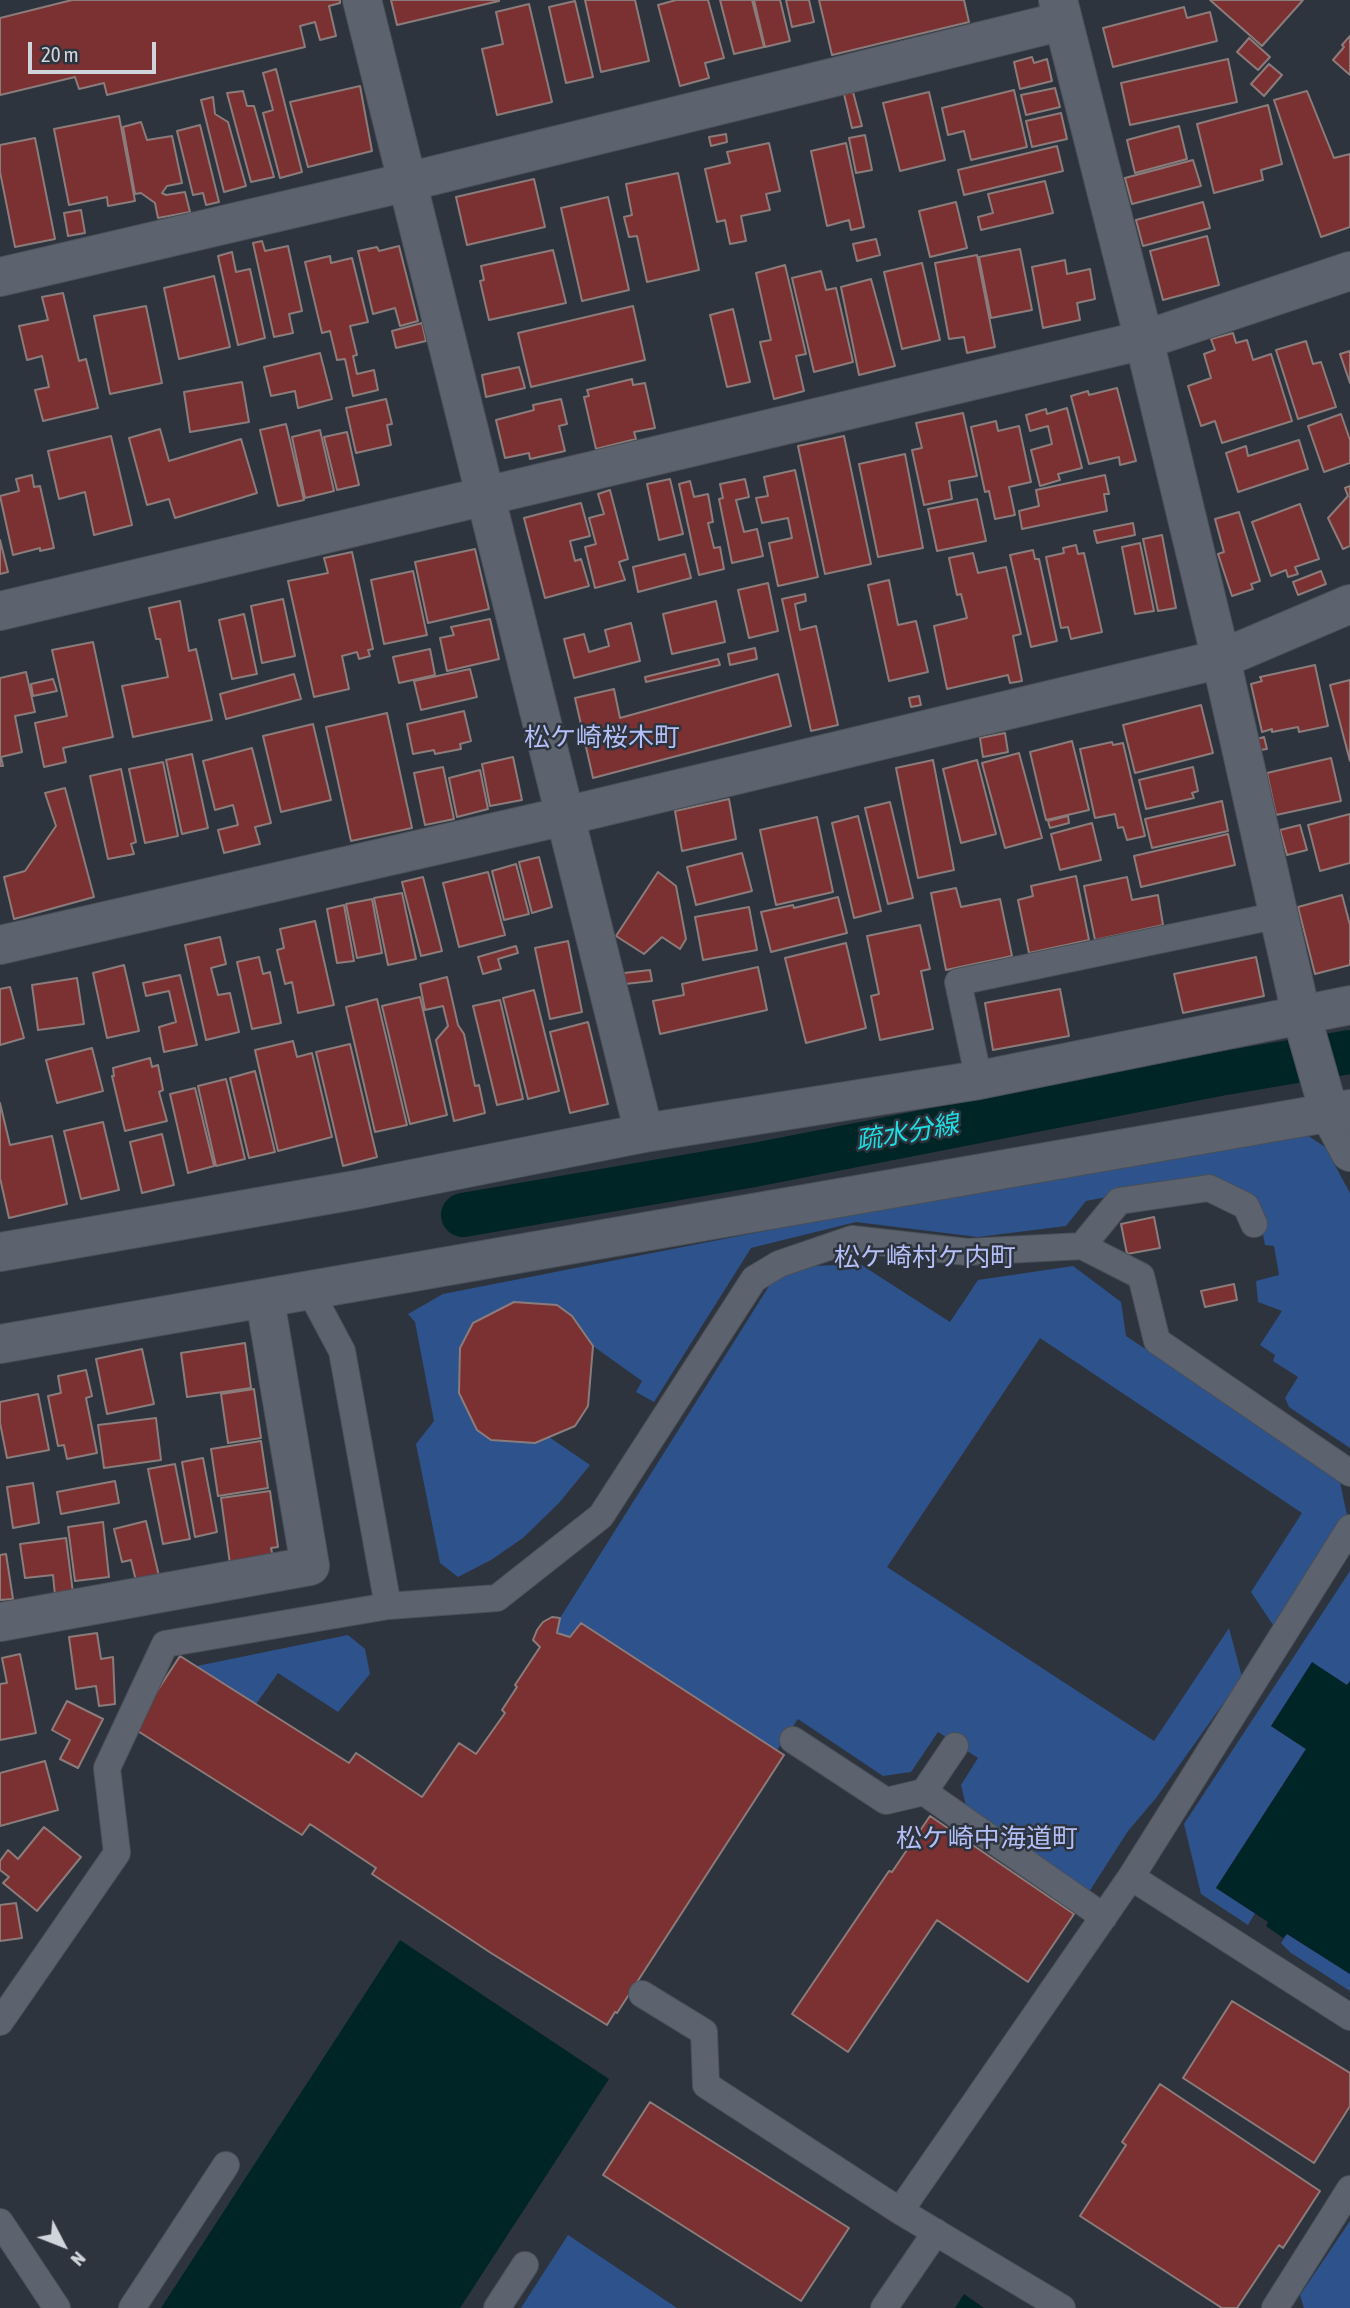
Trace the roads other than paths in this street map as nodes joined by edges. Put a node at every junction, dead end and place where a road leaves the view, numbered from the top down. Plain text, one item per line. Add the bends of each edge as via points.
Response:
1 (362, 0) edge
2 (1060, 11) edge
3 (407, 182) junction
4 (1350, 271) edge
5 (0, 277) edge
6 (1144, 340) junction
7 (485, 496) junction
8 (1350, 604) edge
9 (0, 611) edge
10 (1221, 659) junction
11 (565, 816) junction
12 (1279, 915) junction
13 (0, 946) edge
14 (1350, 1005) edge
15 (1301, 1014) junction
16 (979, 1080) junction
17 (1339, 1110) edge
18 (644, 1133) junction
19 (1350, 1152) edge
20 (1254, 1224) dead end
21 (1082, 1246) junction
22 (0, 1252) edge
23 (310, 1291) junction
24 (265, 1300) junction
25 (0, 1344) edge
26 (1350, 1473) edge
27 (1350, 1528) edge
28 (388, 1606) junction
29 (0, 1622) edge
30 (793, 1740) dead end
31 (955, 1746) dead end
32 (924, 1792) junction
33 (1131, 1877) junction
34 (1104, 1917) junction
35 (642, 1994) dead end
36 (1350, 2017) edge
37 (0, 2022) edge
38 (226, 2165) dead end
39 (1350, 2189) edge
40 (900, 2211) junction
41 (0, 2222) edge
42 (936, 2232) junction
43 (525, 2264) dead end
44 (57, 2308) edge
45 (132, 2308) edge
46 (497, 2308) edge
47 (884, 2308) edge
48 (1062, 2308) edge
49 (1275, 2308) edge

1 - 3 street
2 - 3 street
2 - 6 street
3 - 5 street
3 - 7 street
4 - 6 street
6 - 7 street
6 - 10 street
7 - 9 street
7 - 11 street
8 - 10 street
10 - 11 street
10 - 12 street
11 - 13 street
11 - 18 street
12 - 15 street
12 - 16 lane via 958,982
14 - 15 street
15 - 16 street
15 - 17 street
16 - 18 street
17 - 19 street
17 - 23 street
18 - 22 street via 362,1189
20 - 21 lane via 1246,1206 1209,1188 1119,1201
21 - 26 lane via 1141,1276 1157,1340
21 - 28 lane via 967,1252 852,1239 779,1264 754,1279 601,1516 497,1598
23 - 24 street
23 - 28 lane via 342,1351
24 - 25 street
24 - 29 street via 310,1566
27 - 33 lane
28 - 37 lane via 165,1644 107,1768 117,1853
30 - 32 lane via 886,1801
31 - 32 lane
32 - 34 lane
33 - 34 lane
33 - 36 lane
34 - 40 lane
35 - 40 lane via 704,2032 706,2085
38 - 45 lane
39 - 49 lane
40 - 42 lane
41 - 44 lane
42 - 47 lane
42 - 48 lane
43 - 46 lane

